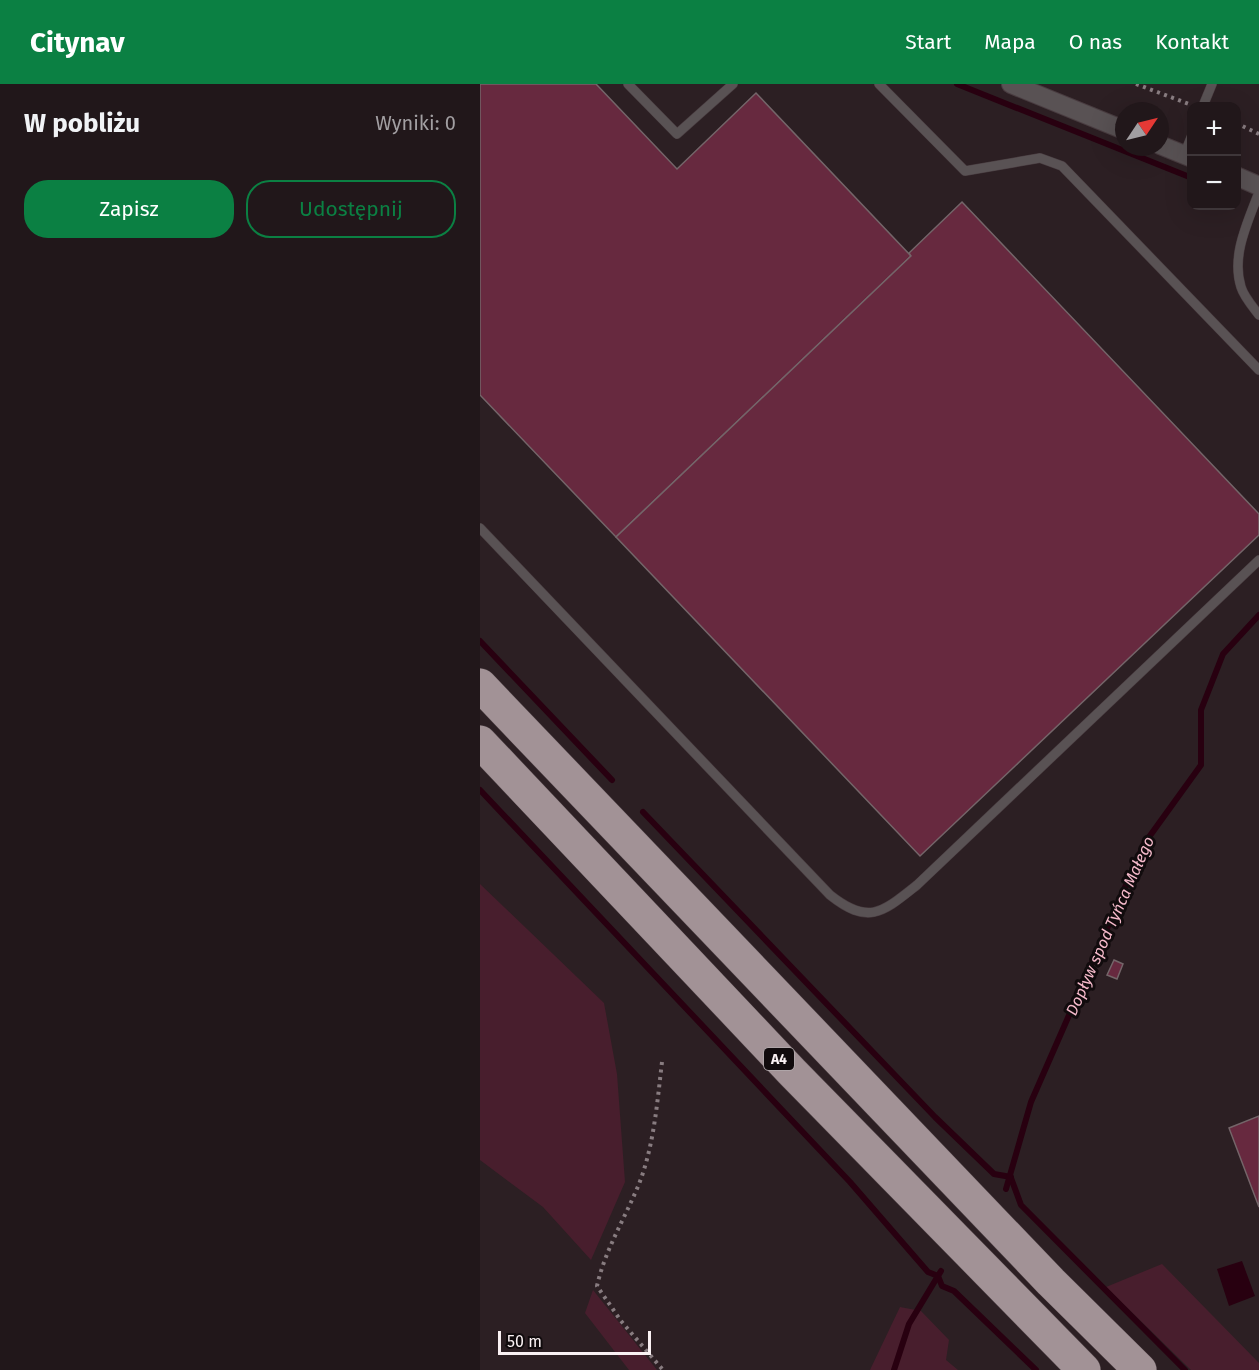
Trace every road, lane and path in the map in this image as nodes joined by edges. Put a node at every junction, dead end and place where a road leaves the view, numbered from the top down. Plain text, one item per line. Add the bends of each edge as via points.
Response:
1 (628, 84) edge
2 (733, 84) edge
3 (879, 84) edge
4 (1011, 84) edge
5 (1136, 84) edge
6 (1212, 84) edge
7 (1205, 102) edge
8 (1187, 103) edge
9 (1241, 125) edge
10 (1115, 126) edge
11 (1259, 134) edge
12 (1169, 149) edge
13 (1187, 157) edge
14 (1241, 178) edge
15 (1259, 186) edge
16 (1259, 192) edge
17 (1259, 315) edge
18 (1259, 370) edge
19 (480, 528) edge
20 (1259, 560) edge
21 (480, 685) edge
22 (480, 742) edge
23 (662, 1062) dead end
24 (663, 1370) edge
25 (1084, 1370) edge
26 (1140, 1370) edge

1 - 2 lane via 676,134
3 - 18 lane via 965,171 1040,158 1062,166
4 - 10 street
5 - 8 path
6 - 7 lane
9 - 11 path
12 - 13 street
14 - 15 street
16 - 17 lane via 1242,237 1237,266 1242,289
19 - 20 lane via 830,895 849,910 874,913 917,885
21 - 26 highway
22 - 25 highway, A4 via 792,1072
23 - 24 path via 652,1145 597,1286

